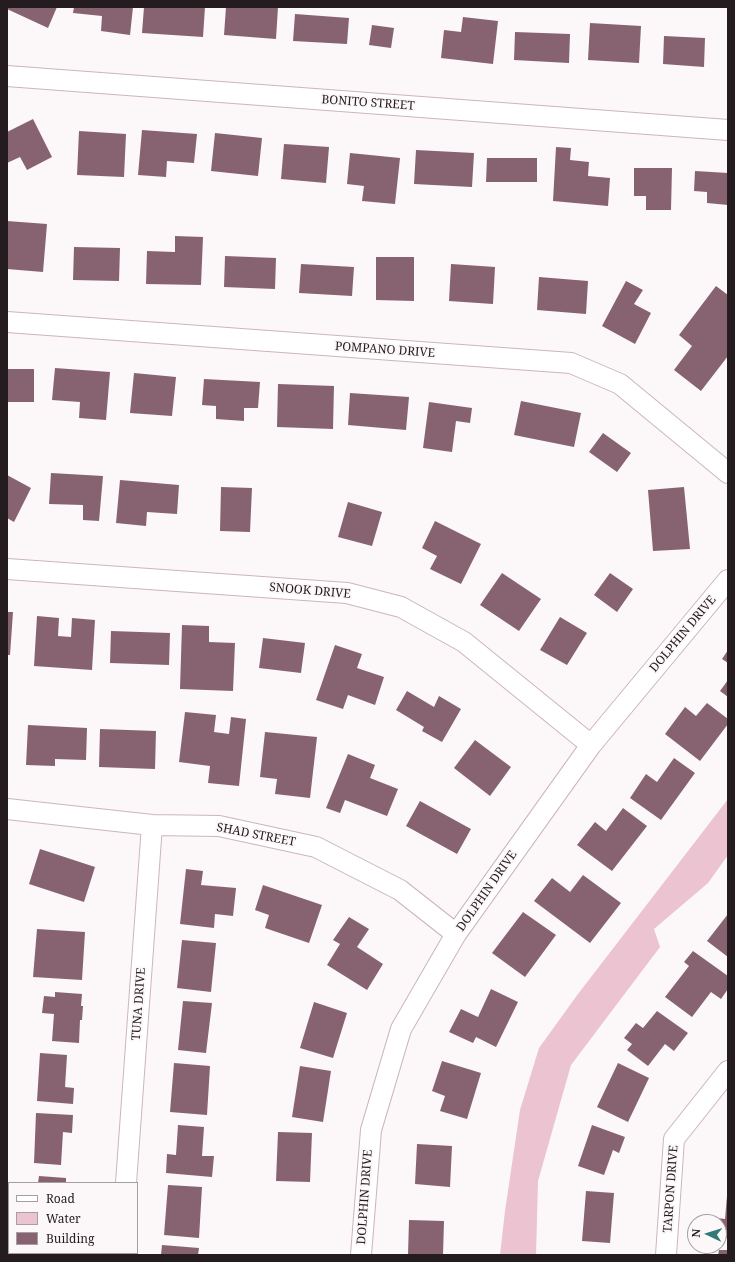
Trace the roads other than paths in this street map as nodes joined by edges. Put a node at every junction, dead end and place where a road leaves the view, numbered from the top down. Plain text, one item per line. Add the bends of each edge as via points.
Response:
1 (7, 76) edge
2 (728, 130) edge
3 (7, 322) edge
4 (728, 473) edge
5 (7, 569) edge
6 (728, 580) edge
7 (591, 745) junction
8 (7, 809) edge
9 (152, 825) junction
10 (456, 934) junction
11 (728, 1071) edge
12 (126, 1182) edge
13 (361, 1255) edge
14 (666, 1255) edge

1 - 2 street, BONITO STREET
3 - 4 street, POMPANO DRIVE via 571,363 620,384
5 - 7 street, SNOOK DRIVE via 347,593 401,607 464,642
6 - 7 street, DOLPHIN DRIVE
7 - 10 street, DOLPHIN DRIVE
8 - 9 street, SHAD STREET
9 - 10 street, SHAD STREET via 219,826 316,847 400,890
9 - 12 street, TUNA DRIVE
10 - 13 street, DOLPHIN DRIVE via 400,1029 370,1130
11 - 14 street, TARPON DRIVE via 674,1139

